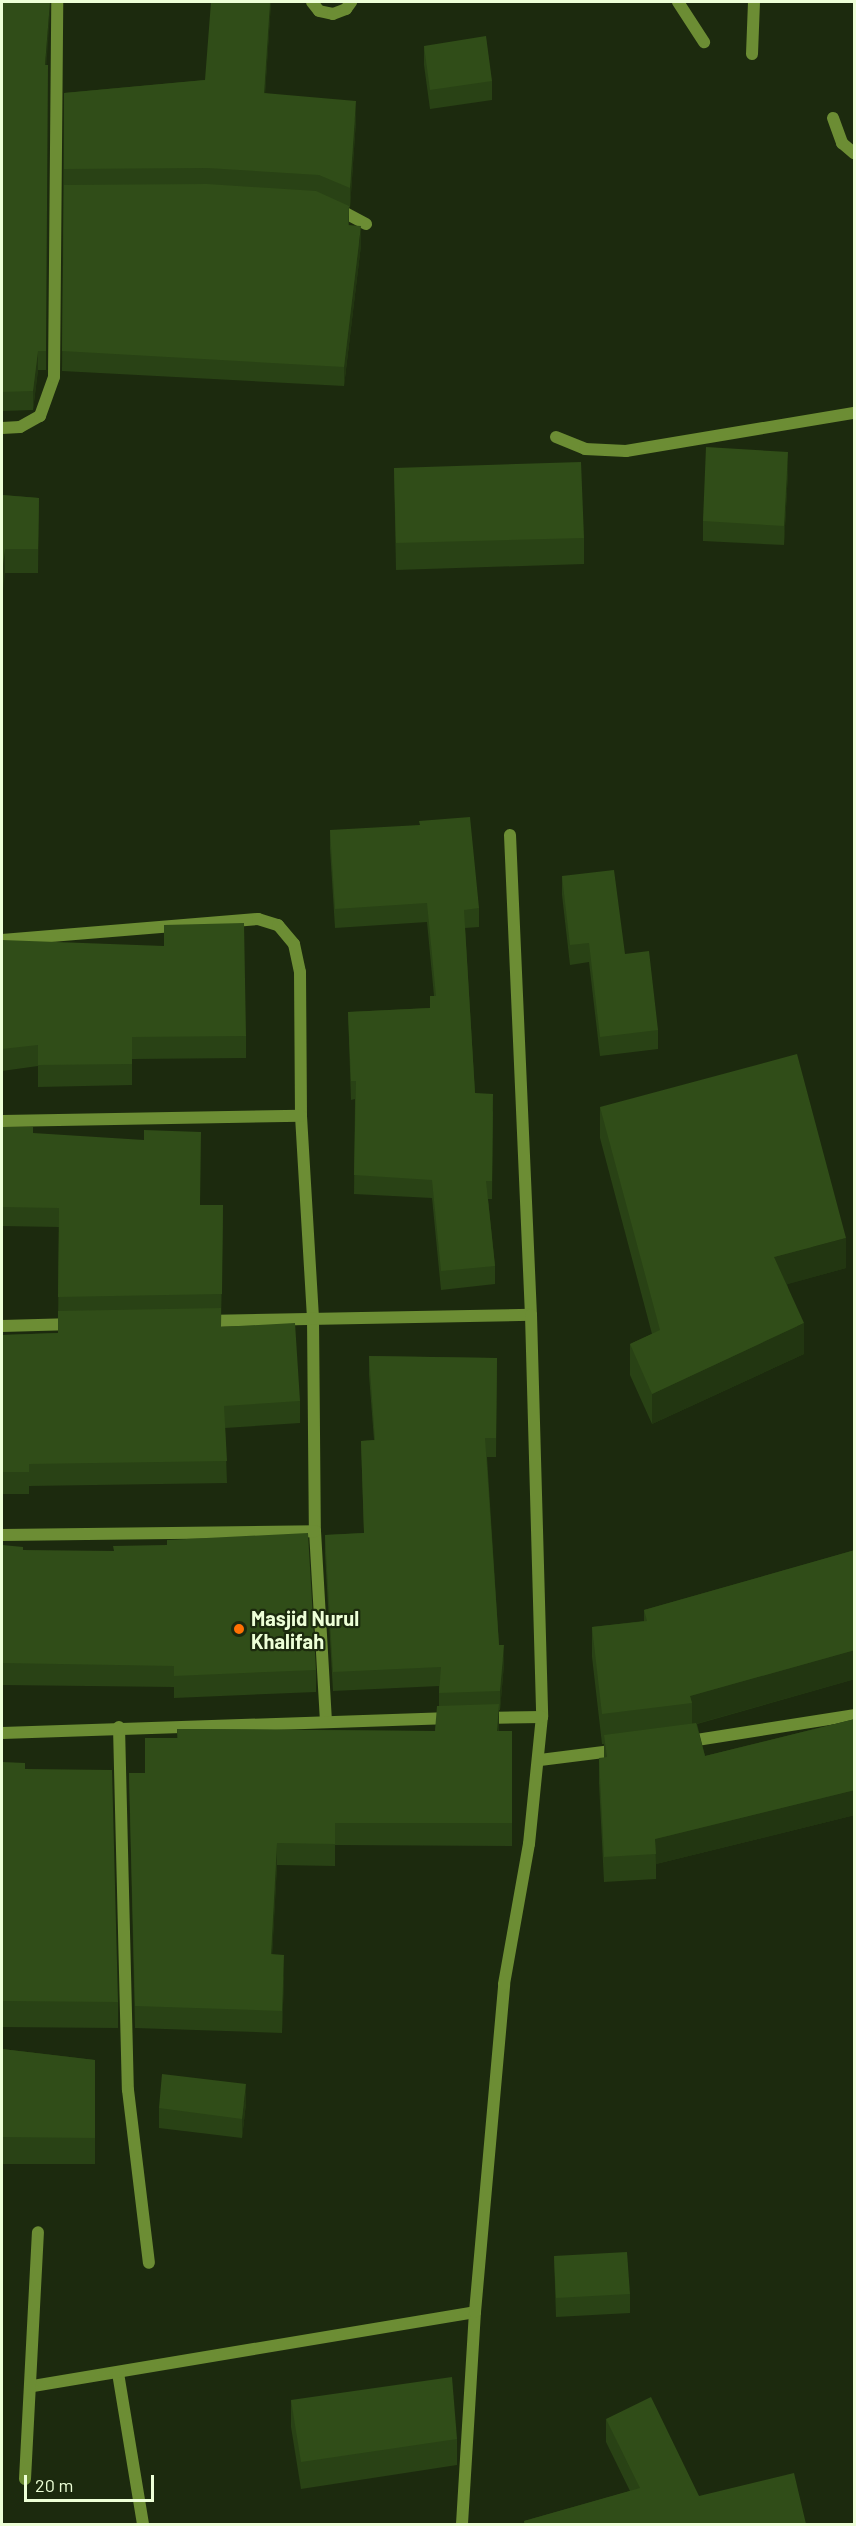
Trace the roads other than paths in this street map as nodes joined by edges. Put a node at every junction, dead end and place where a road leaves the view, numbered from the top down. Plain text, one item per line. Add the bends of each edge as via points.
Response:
1 (57, 2) edge
2 (312, 2) edge
3 (351, 2) edge
4 (678, 2) edge
5 (754, 2) edge
6 (704, 42) dead end
7 (752, 54) dead end
8 (833, 118) dead end
9 (855, 153) edge
10 (326, 205) edge
11 (366, 224) dead end
12 (855, 413) edge
13 (2, 428) edge
14 (556, 437) dead end
15 (510, 835) dead end
16 (2, 940) edge
17 (301, 1116) junction
18 (2, 1121) edge
19 (531, 1315) junction
20 (312, 1318) junction
21 (193, 1321) edge
22 (85, 1324) edge
23 (2, 1326) edge
24 (315, 1531) junction
25 (2, 1535) edge
26 (855, 1715) edge
27 (542, 1717) junction
28 (326, 1720) junction
29 (119, 1727) junction
30 (2, 1733) edge
31 (666, 1744) edge
32 (631, 1749) edge
33 (540, 1760) junction
34 (38, 2232) dead end
35 (149, 2263) dead end
36 (475, 2312) junction
37 (118, 2373) junction
38 (33, 2386) junction
39 (26, 2479) dead end
40 (143, 2524) edge
41 (462, 2524) edge

1 - 13 street via 61,196 51,388 40,416 20,427
2 - 3 street via 319,11 333,15
4 - 6 street
5 - 7 street
8 - 9 street via 842,143
10 - 11 street
12 - 14 street via 626,451 585,448
15 - 19 street
16 - 17 street via 258,919 278,925 294,944 300,972
17 - 18 street
17 - 20 street
19 - 20 street
19 - 27 street
20 - 21 street
20 - 24 street
22 - 23 street
24 - 25 street
24 - 28 street
26 - 31 street
27 - 28 street
27 - 33 street
28 - 29 street
29 - 30 street
29 - 35 street via 128,2090
32 - 33 street
33 - 36 street via 504,1984
34 - 38 street
36 - 37 street via 340,2332
36 - 41 street
37 - 38 street
37 - 40 street
38 - 39 street

